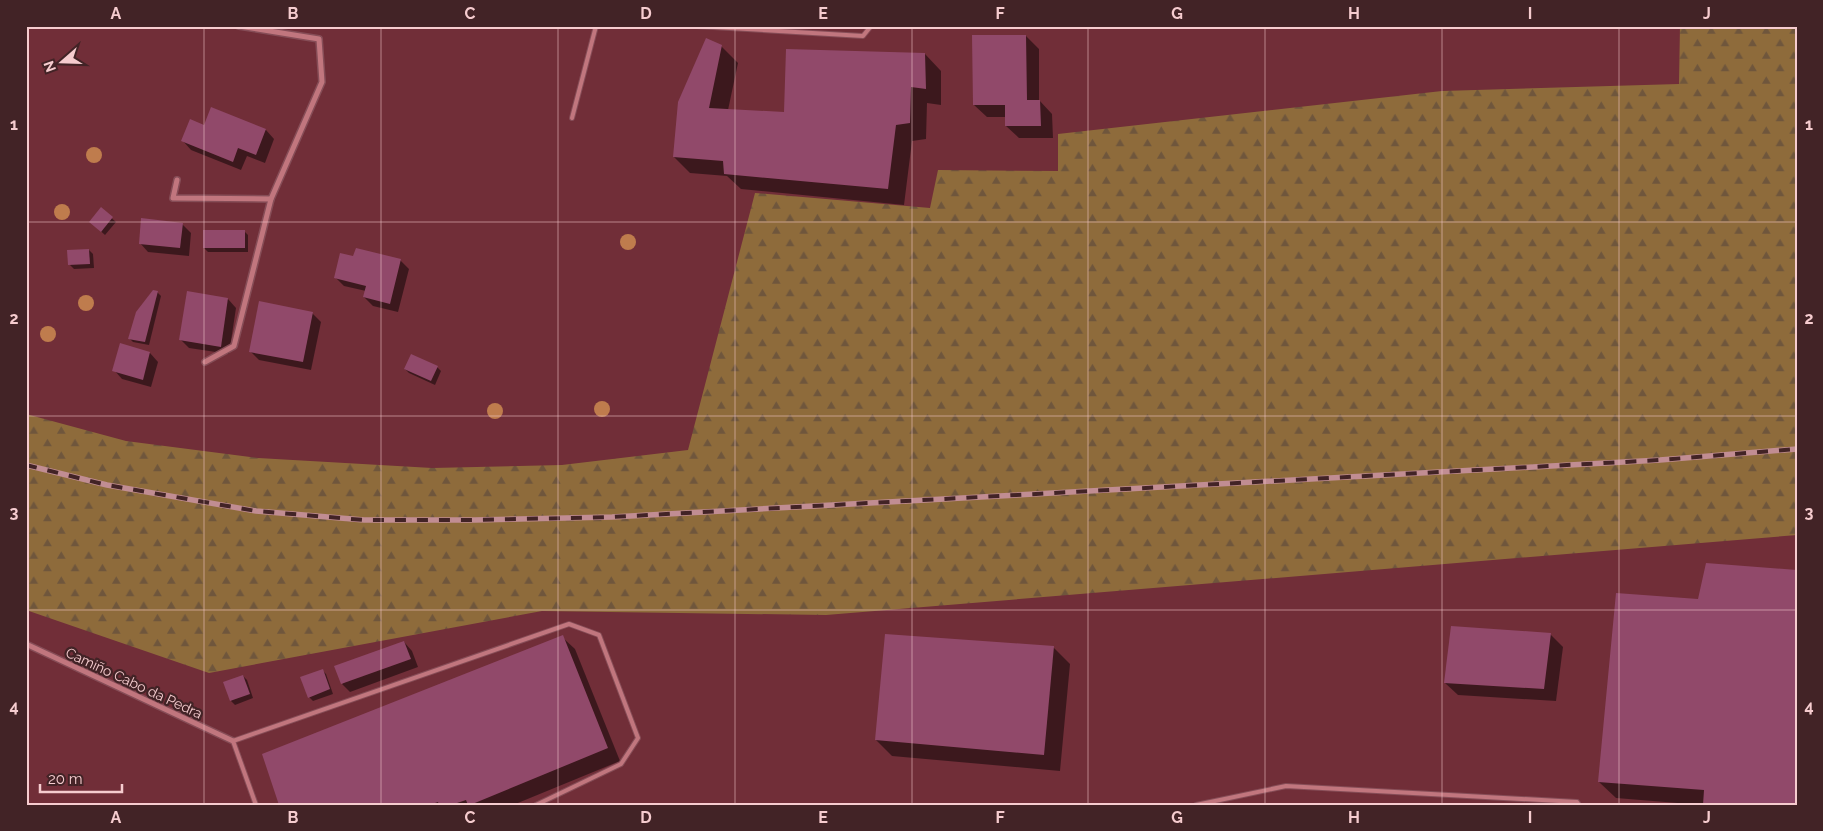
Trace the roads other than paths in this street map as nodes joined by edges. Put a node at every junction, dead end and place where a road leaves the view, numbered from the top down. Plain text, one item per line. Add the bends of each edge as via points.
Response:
1 (239, 26) edge
2 (596, 26) edge
3 (696, 26) edge
4 (871, 26) edge
5 (572, 118) dead end
6 (177, 180) dead end
7 (271, 199) junction
8 (204, 362) dead end
9 (26, 644) edge
10 (233, 741) junction
11 (256, 805) edge
12 (536, 805) edge
13 (1196, 805) edge
14 (1579, 805) edge

1 - 7 street via 319,39 322,82
2 - 5 lane
3 - 4 lane via 863,36
6 - 7 street via 174,198
7 - 8 street via 234,346
9 - 10 street, Camiño Cabo da Pedra
10 - 11 lane
10 - 12 lane via 569,624 598,635 638,738 621,764
13 - 14 lane via 1286,786 1577,802

